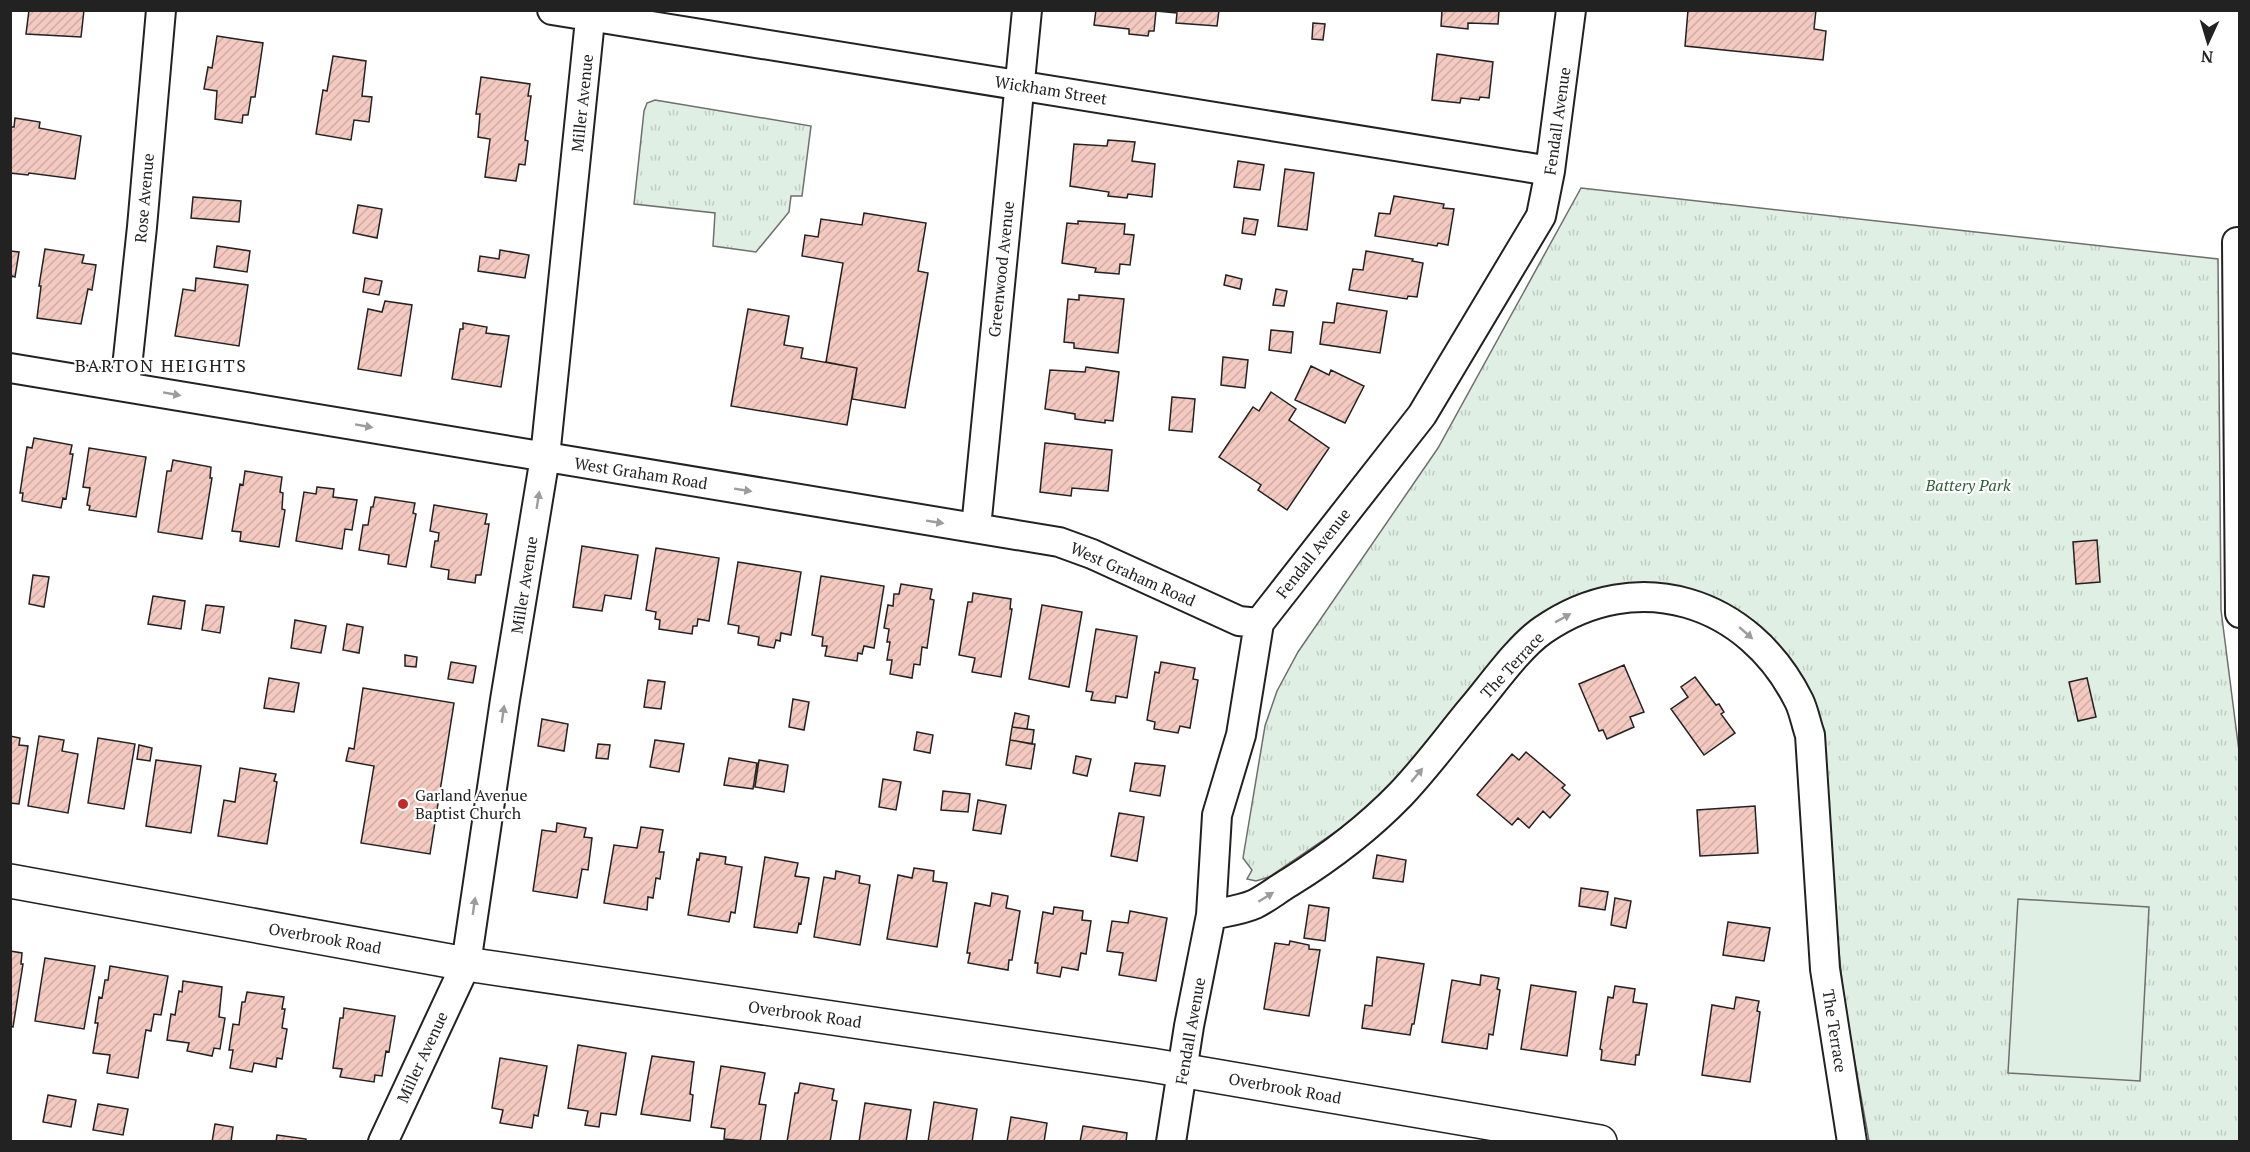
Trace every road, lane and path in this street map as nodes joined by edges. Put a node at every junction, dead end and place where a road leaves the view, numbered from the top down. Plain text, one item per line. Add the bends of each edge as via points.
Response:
1 (161, 10) edge
2 (552, 10) edge
3 (1027, 10) edge
4 (1571, 10) edge
5 (591, 13) edge
6 (1020, 85) junction
7 (1550, 171) junction
8 (2238, 243) edge
9 (10, 368) edge
10 (125, 386) junction
11 (545, 457) junction
12 (976, 528) junction
13 (2239, 605) edge
14 (1258, 623) junction
15 (10, 881) edge
16 (1211, 915) junction
17 (466, 964) junction
18 (1182, 1070) junction
19 (383, 1142) edge
20 (1171, 1142) edge
21 (1600, 1142) edge
22 (1852, 1142) edge

1 - 10 street, Rose Avenue
2 - 5 street, Wickham Street
3 - 6 street, Greenwood Avenue
4 - 7 street, Fendall Avenue
5 - 6 street, Wickham Street
5 - 11 street, Miller Avenue
6 - 7 street, Wickham Street
6 - 12 street, Greenwood Avenue
7 - 14 street, Fendall Avenue via 1541,216 1422,415
8 - 13 street
9 - 10 street, West Graham Road
10 -> 11 street, West Graham Road
11 -> 12 street, West Graham Road
17 -> 11 street, Miller Avenue
12 - 14 street, West Graham Road via 1059,542 1239,621
14 - 16 street, Fendall Avenue via 1241,735 1217,815
15 - 17 street, Overbrook Road
16 - 18 street, Fendall Avenue
16 -> 22 street, The Terrace via 1253,905 1350,842 1401,795 1517,656 1540,632 1564,616 1610,600 1643,597 1710,610 1738,626 1780,669 1799,702 1810,735 1825,969
17 - 18 street, Overbrook Road
17 - 19 street, Miller Avenue
18 - 20 street, Fendall Avenue
18 - 21 street, Overbrook Road

